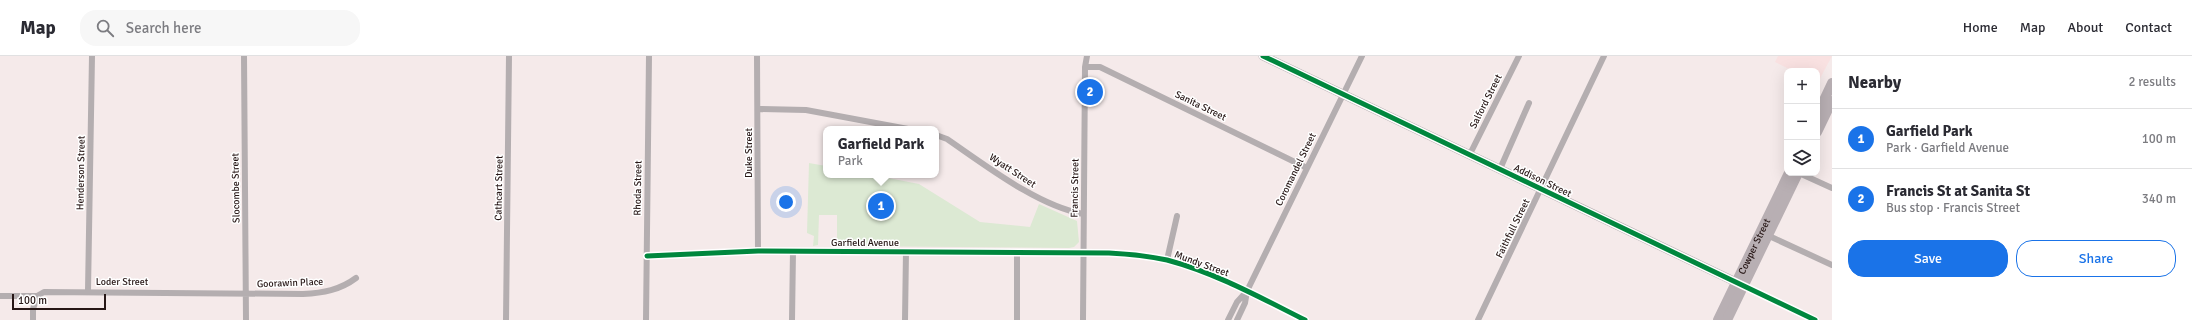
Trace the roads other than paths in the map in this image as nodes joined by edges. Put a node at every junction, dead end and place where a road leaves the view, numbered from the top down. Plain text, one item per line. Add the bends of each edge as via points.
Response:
1 (92, 56) edge
2 (244, 56) edge
3 (509, 56) edge
4 (649, 56) edge
5 (757, 56) edge
6 (1087, 56) edge
7 (1263, 56) edge
8 (1362, 56) edge
9 (1519, 56) edge
10 (1604, 56) edge
11 (1085, 67) junction
12 (1832, 83) edge
13 (1343, 94) junction
14 (1832, 102) edge
15 (1530, 103) dead end
16 (758, 109) junction
17 (1820, 109) edge
18 (892, 126) edge
19 (1820, 126) edge
20 (939, 136) edge
21 (1470, 154) junction
22 (1308, 168) junction
23 (1500, 169) junction
24 (1788, 176) edge
25 (1796, 176) edge
26 (1805, 176) edge
27 (1832, 188) edge
28 (1541, 189) junction
29 (1083, 214) junction
30 (1177, 216) dead end
31 (1767, 235) junction
32 (758, 251) junction
33 (793, 251) junction
34 (906, 251) junction
35 (1018, 252) junction
36 (1084, 253) junction
37 (646, 256) junction
38 (1167, 260) junction
39 (1832, 265) edge
40 (356, 278) dead end
41 (1740, 284) junction
42 (88, 291) junction
43 (1247, 291) junction
44 (246, 293) junction
45 (0, 296) edge
46 (37, 296) junction
47 (33, 320) edge
48 (246, 320) edge
49 (506, 320) edge
50 (646, 320) edge
51 (792, 320) edge
52 (905, 320) edge
53 (1017, 320) edge
54 (1083, 320) edge
55 (1228, 320) edge
56 (1237, 320) edge
57 (1306, 320) edge
58 (1478, 320) edge
59 (1718, 320) edge
60 (1727, 320) edge
61 (1815, 320) edge

1 - 42 street, Henderson Street
2 - 44 street, Slocombe Street
3 - 49 street, Cathcart Street
4 - 37 street, Rhoda Street
5 - 16 street, Duke Street
6 - 11 street, Francis Street
7 - 13 street, Addison Street
8 - 13 street, Coromandel Street
9 - 21 street, Salford Street
10 - 28 street, Faithfull Street
11 - 22 street, Sanita Street via 1100,67
11 - 29 street, Francis Street
12 - 17 main road
13 - 21 street, Addison Street
13 - 22 street, Coromandel Street
14 - 19 main road
15 - 23 street
16 - 18 street via 806,110
16 - 32 street, Duke Street
20 - 29 street, Wyatt Street via 1036,198
21 - 23 street, Addison Street
22 - 43 street, Coromandel Street
23 - 28 street, Addison Street
24 - 41 main road, Cowper Street
25 - 31 main road, Cowper Street
26 - 27 street
28 - 41 street, Addison Street
28 - 58 street, Faithfull Street
29 - 36 street, Francis Street
30 - 38 street
31 - 39 street
31 - 41 main road, Cowper Street
32 - 33 street, Garfield Avenue
32 - 37 street, Garfield Avenue
33 - 34 street, Garfield Avenue
33 - 51 street
34 - 35 street, Garfield Avenue
34 - 52 street
35 - 36 street, Garfield Avenue
35 - 53 street
36 - 38 street, Mundy Street via 1136,255
36 - 54 street, Francis Street
37 - 50 street, Rhoda Street
38 - 43 street, Mundy Street via 1204,272
40 - 44 street, Goorawin Place via 339,288 321,293
41 - 59 main road, Cowper Street
41 - 60 main road, Cowper Street
41 - 61 street, Addison Street
42 - 44 street, Loder Street
42 - 46 street, Loder Street via 44,292
43 - 55 street, Coromandel Street via 1237,302
43 - 56 street, Coromandel Street via 1245,303
43 - 57 street, Mundy Street
44 - 48 street, Slocombe Street
45 - 46 street, Loder Street
46 - 47 street

